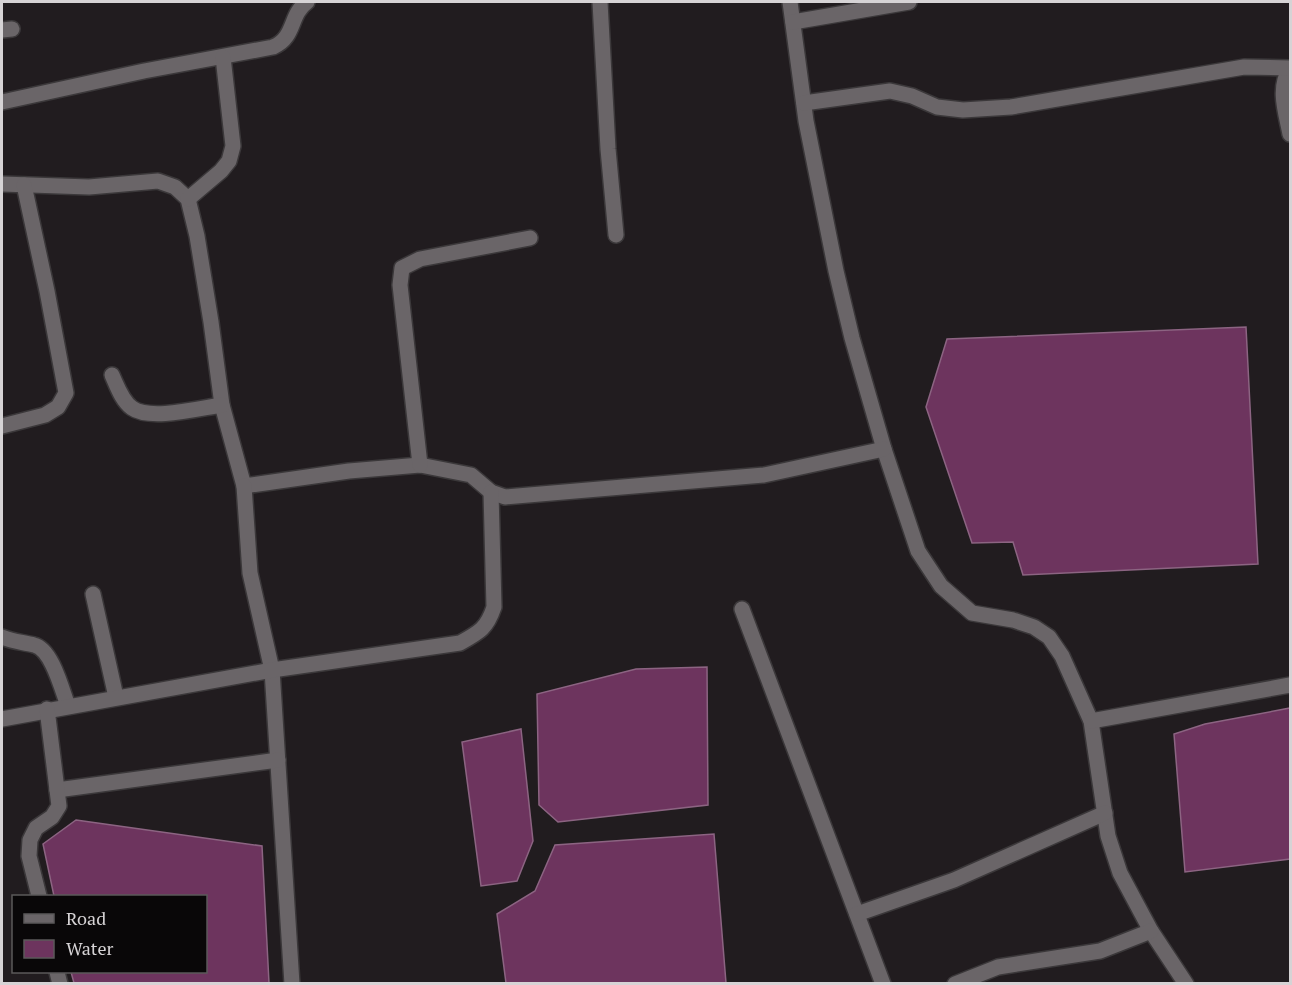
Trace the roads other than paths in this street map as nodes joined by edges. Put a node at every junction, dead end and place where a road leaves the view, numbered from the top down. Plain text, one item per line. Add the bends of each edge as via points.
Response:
1 (307, 2) edge
2 (600, 2) edge
3 (790, 2) edge
4 (909, 2) edge
5 (793, 22) junction
6 (223, 57) junction
7 (1290, 68) edge
8 (2, 102) edge
9 (804, 103) junction
10 (1290, 134) edge
11 (2, 184) edge
12 (24, 185) junction
13 (188, 199) junction
14 (616, 235) dead end
15 (530, 238) dead end
16 (112, 375) dead end
17 (222, 405) junction
18 (2, 426) edge
19 (884, 449) junction
20 (420, 465) junction
21 (244, 486) junction
22 (491, 492) junction
23 (93, 594) dead end
24 (742, 609) dead end
25 (2, 637) edge
26 (272, 670) junction
27 (1290, 685) edge
28 (116, 697) junction
29 (68, 706) junction
30 (47, 709) junction
31 (2, 719) edge
32 (1091, 722) junction
33 (278, 760) junction
34 (57, 790) junction
35 (1105, 813) junction
36 (39, 895) edge
37 (857, 914) junction
38 (1151, 932) junction
39 (292, 984) edge
40 (883, 984) edge
41 (955, 984) edge
42 (1186, 984) edge

1 - 6 street via 283,43
2 - 14 street
3 - 5 street
4 - 5 street
5 - 9 street
6 - 8 street
6 - 13 street via 233,146 221,171
7 - 9 street via 1244,67 1011,107 937,107 890,91
7 - 10 street via 1284,78 1283,96
9 - 19 street via 836,272
11 - 12 street
12 - 13 street via 89,187 158,181 175,187
12 - 18 street via 66,393 58,407 45,415
13 - 17 street
15 - 20 street via 420,259 402,268 400,285
16 - 17 street via 123,398 139,412
17 - 21 street
19 - 22 street via 764,475 505,497
19 - 32 street via 918,551 941,585 972,613 1013,620 1034,627 1049,638 1062,656
20 - 21 street
20 - 22 street via 471,475
21 - 26 street via 250,573
22 - 26 street via 494,607 479,633 460,643
23 - 28 street
24 - 37 street
25 - 29 street via 43,649
26 - 28 street
26 - 33 street
27 - 32 street
28 - 29 street
29 - 30 street
30 - 31 street
30 - 34 street
32 - 35 street
33 - 34 street
33 - 39 street
34 - 36 street via 59,806 52,818 36,828 30,840 29,856
35 - 37 street via 954,880
35 - 38 street via 1120,873
37 - 40 street
38 - 41 street via 1100,951 999,968
38 - 42 street

